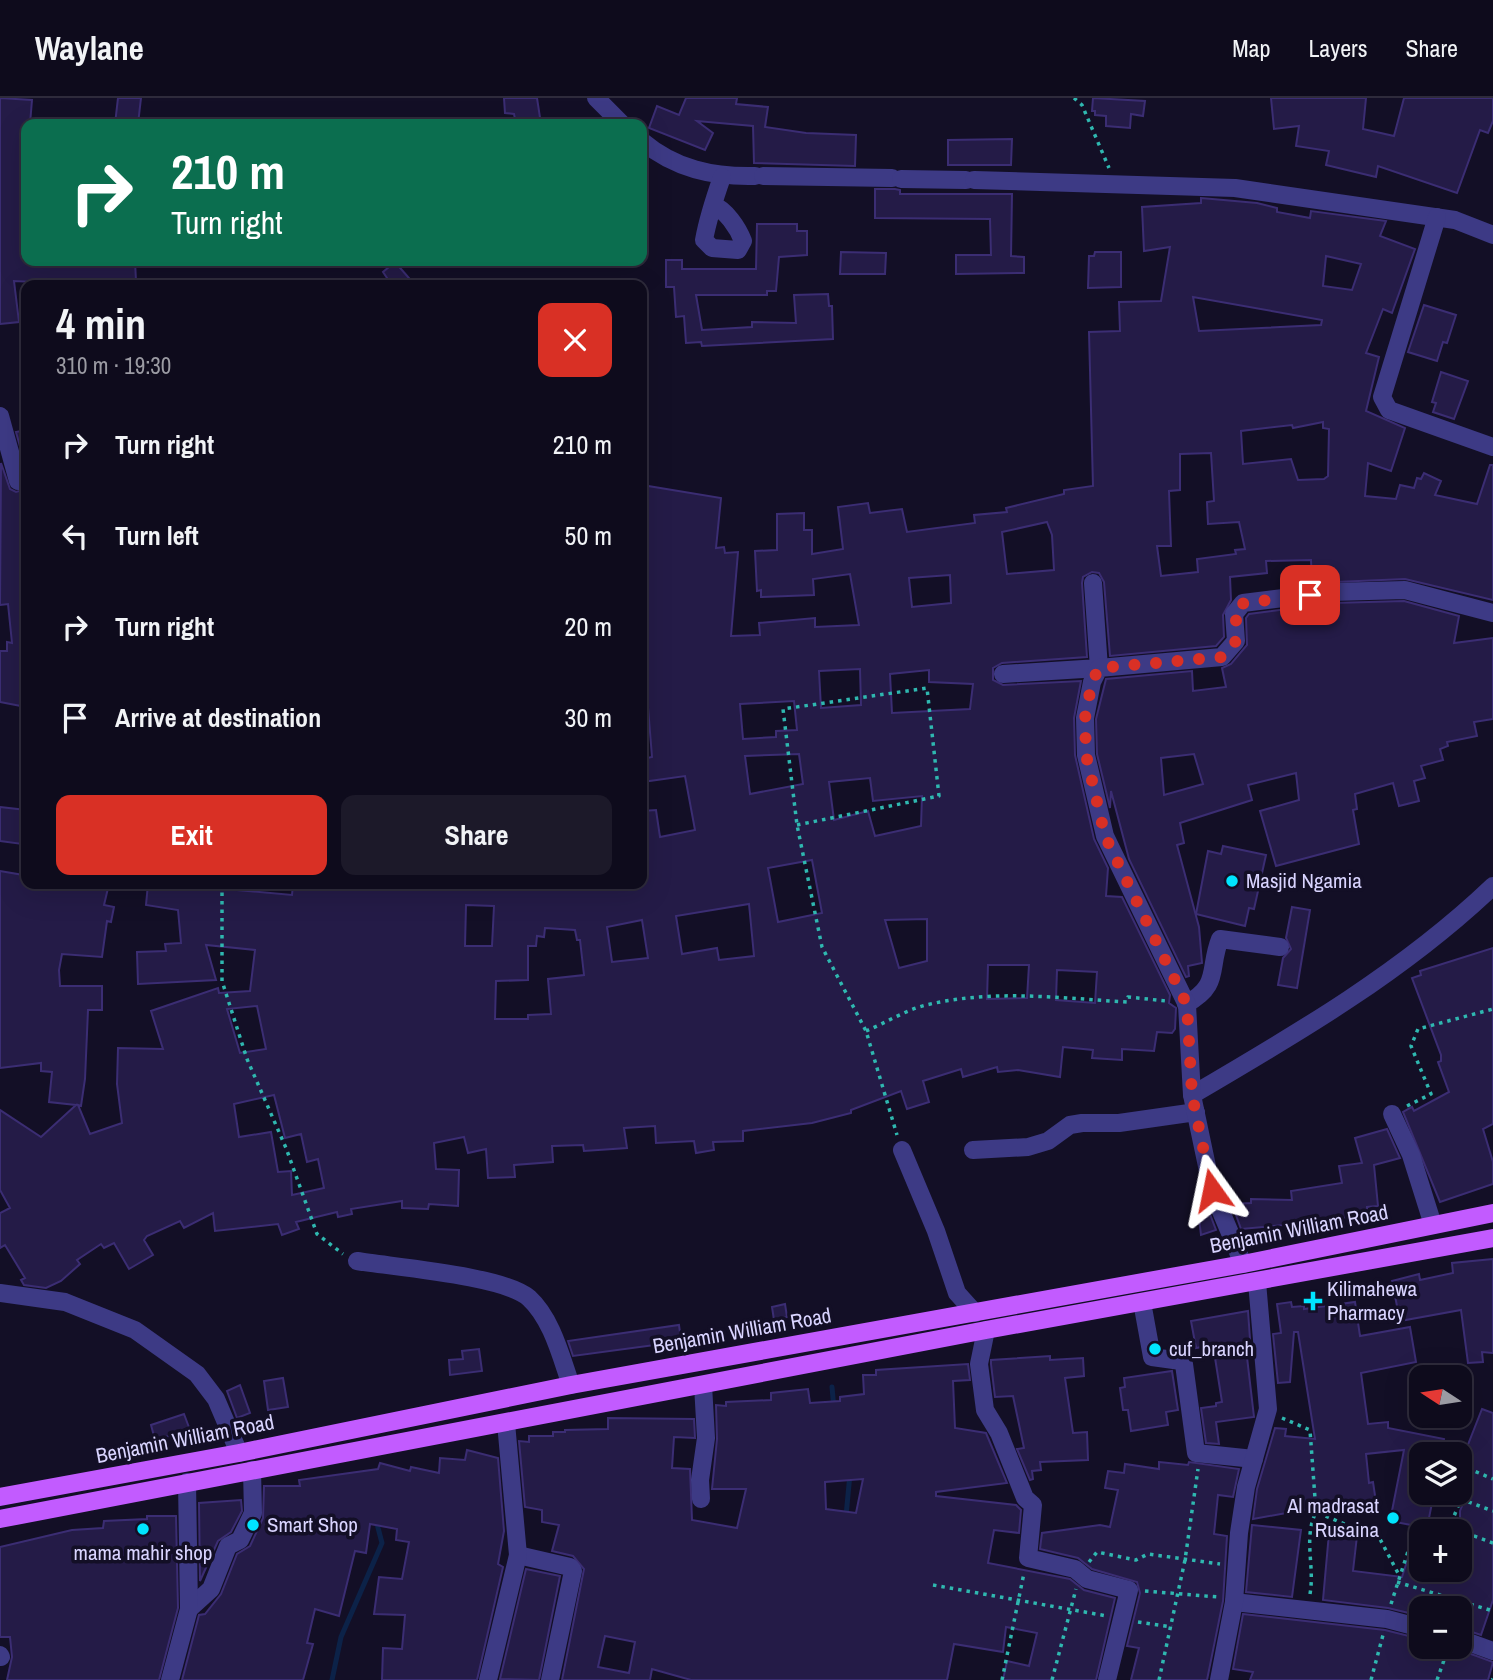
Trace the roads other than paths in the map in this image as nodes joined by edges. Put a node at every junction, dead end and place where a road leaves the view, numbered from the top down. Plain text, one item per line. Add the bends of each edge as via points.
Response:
1 (596, 98) edge
2 (617, 119) edge
3 (647, 144) edge
4 (722, 177) junction
5 (713, 205) dead end
6 (1437, 217) junction
7 (1493, 235) edge
8 (0, 416) edge
9 (1493, 447) edge
10 (18, 481) dead end
11 (1093, 583) dead end
12 (1493, 613) edge
13 (1099, 668) junction
14 (1003, 674) dead end
15 (1493, 886) edge
16 (1280, 947) dead end
17 (1187, 1004) junction
18 (1194, 1104) junction
19 (1392, 1114) road end
20 (902, 1150) road end
21 (973, 1150) dead end
22 (1493, 1213) edge
23 (1433, 1225) junction
24 (1493, 1238) edge
25 (357, 1261) road end
26 (1243, 1264) junction
27 (1257, 1282) junction
28 (0, 1293) edge
29 (1142, 1302) junction
30 (975, 1313) junction
31 (986, 1330) junction
32 (571, 1385) junction
33 (703, 1385) junction
34 (506, 1423) junction
35 (239, 1453) junction
36 (1254, 1459) junction
37 (252, 1470) junction
38 (187, 1482) junction
39 (0, 1497) edge
40 (701, 1499) dead end
41 (0, 1519) edge
42 (518, 1555) junction
43 (1234, 1601) junction
44 (189, 1609) junction
45 (1409, 1625) edge
46 (1472, 1643) edge
47 (1493, 1651) edge
48 (170, 1680) edge
49 (488, 1680) edge
50 (550, 1680) edge
51 (1107, 1680) edge
52 (1219, 1680) edge

1 - 2 street
3 - 4 street via 679,165
4 - 5 street
4 - 6 street via 1235,188
6 - 7 street
6 - 9 street via 1382,397 1390,410
8 - 10 street
11 - 13 street
12 - 13 street via 1405,590 1332,592 1244,603 1234,614 1236,641 1222,657
13 - 14 street
13 - 17 street via 1085,718 1086,755 1105,836
15 - 18 street via 1408,959
16 - 17 street via 1220,939 1210,984 1203,995
17 - 18 street
18 - 21 street via 1132,1122 1070,1125 1048,1141 1028,1147
18 - 26 street via 1212,1190
19 - 23 street
20 - 30 street via 957,1293
22 - 23 main road, Benjamin William Road
23 - 26 main road, Benjamin William Road
24 - 27 main road, Benjamin William Road
25 - 32 street via 505,1285 529,1298 550,1328
26 - 30 main road, Benjamin William Road
27 - 29 main road, Benjamin William Road
27 - 36 street via 1268,1409
28 - 35 street via 65,1302 135,1330 197,1374 216,1399
29 - 31 main road, Benjamin William Road
29 - 36 street via 1152,1357 1184,1364 1193,1447 1200,1454
30 - 32 main road, Benjamin William Road
31 - 33 main road, Benjamin William Road
31 - 51 street via 979,1364 985,1410 1025,1498 1033,1505 1028,1558 1129,1590
32 - 35 main road, Benjamin William Road
33 - 34 main road, Benjamin William Road
33 - 40 street via 706,1438
34 - 37 main road, Benjamin William Road
34 - 42 street
35 - 39 main road, Benjamin William Road
36 - 43 street via 1246,1487
37 - 38 main road, Benjamin William Road
37 - 44 street via 253,1513 240,1540 228,1546 211,1589
38 - 41 main road, Benjamin William Road
38 - 44 street
42 - 49 street
42 - 50 street via 573,1571
43 - 45 street
43 - 52 street
44 - 48 street
46 - 47 street

